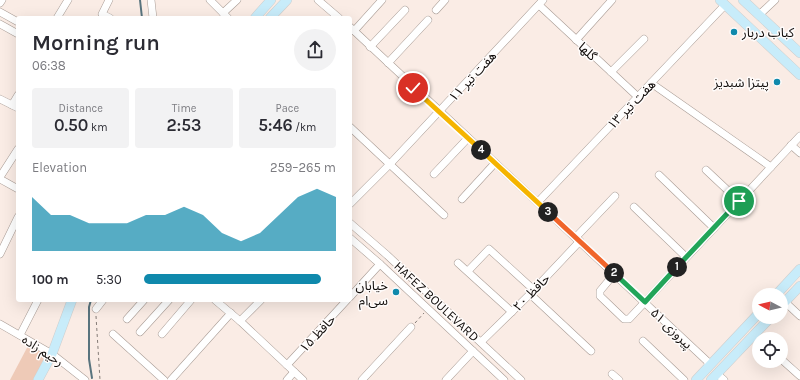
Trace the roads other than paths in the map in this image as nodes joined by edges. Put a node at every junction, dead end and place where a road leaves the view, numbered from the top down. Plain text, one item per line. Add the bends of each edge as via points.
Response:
1 (2, 0) edge
2 (68, 0) edge
3 (109, 0) edge
4 (151, 0) edge
5 (210, 0) edge
6 (237, 0) edge
7 (271, 0) edge
8 (287, 0) edge
9 (318, 0) edge
10 (382, 0) edge
11 (445, 0) edge
12 (531, 0) edge
13 (612, 0) edge
14 (743, 0) edge
15 (775, 0) edge
16 (0, 3) edge
17 (722, 3) edge
18 (540, 4) edge
19 (405, 10) dead end
20 (436, 10) dead end
21 (0, 12) edge
22 (759, 15) junction
23 (58, 16) edge
24 (106, 16) edge
25 (153, 16) edge
26 (226, 16) edge
27 (256, 16) edge
28 (272, 16) edge
29 (337, 16) edge
30 (428, 20) dead end
31 (16, 21) edge
32 (0, 24) edge
33 (352, 29) edge
34 (16, 33) edge
35 (644, 39) dead end
36 (576, 40) junction
37 (370, 47) junction
38 (800, 53) edge
39 (388, 63) junction
40 (611, 72) junction
41 (800, 75) edge
42 (651, 83) junction
43 (638, 97) junction
44 (0, 99) edge
45 (15, 107) edge
46 (439, 112) junction
47 (352, 129) edge
48 (800, 136) edge
49 (468, 138) junction
50 (791, 145) junction
51 (16, 152) edge
52 (800, 153) edge
53 (495, 163) junction
54 (390, 164) junction
55 (771, 167) junction
56 (706, 170) dead end
57 (434, 174) dead end
58 (659, 175) dead end
59 (0, 178) edge
60 (16, 188) edge
61 (615, 196) dead end
62 (462, 199) dead end
63 (739, 201) junction
64 (352, 202) edge
65 (538, 202) junction
66 (634, 207) dead end
67 (444, 215) dead end
68 (16, 220) edge
69 (352, 225) edge
70 (714, 228) junction
71 (578, 239) junction
72 (352, 240) edge
73 (0, 254) edge
74 (686, 257) junction
75 (458, 263) dead end
76 (380, 264) junction
77 (800, 269) edge
78 (468, 271) junction
79 (614, 273) junction
80 (800, 286) edge
81 (782, 288) edge
82 (532, 292) junction
83 (352, 295) edge
84 (788, 299) edge
85 (37, 302) edge
86 (71, 302) edge
87 (101, 302) edge
88 (142, 302) edge
89 (167, 302) edge
90 (189, 302) edge
91 (217, 302) edge
92 (260, 302) edge
93 (345, 302) edge
94 (645, 302) junction
95 (788, 308) edge
96 (96, 309) road end
97 (512, 312) junction
98 (231, 313) junction
99 (800, 316) edge
100 (127, 319) dead end
101 (752, 320) edge
102 (240, 321) junction
103 (0, 324) edge
104 (411, 327) road end
105 (140, 332) dead end
106 (113, 334) dead end
107 (162, 334) dead end
108 (20, 335) junction
109 (643, 341) dead end
110 (481, 342) junction
111 (752, 342) edge
112 (473, 351) junction
113 (591, 351) dead end
114 (52, 354) junction
115 (287, 365) junction
116 (788, 365) edge
117 (709, 366) junction
118 (294, 372) junction
119 (612, 374) dead end
120 (800, 376) edge
121 (717, 378) edge
122 (38, 380) edge
123 (85, 380) edge
124 (164, 380) edge
125 (171, 380) edge
126 (287, 380) edge
127 (303, 380) edge
128 (362, 380) edge
129 (446, 380) edge
130 (504, 380) edge
131 (521, 380) edge
132 (619, 380) edge
133 (684, 380) edge
134 (696, 380) edge

1 - 16 street
2 - 23 street
3 - 24 street via 102,14
4 - 25 street
5 - 26 street
6 - 26 street
7 - 27 main road
8 - 28 main road
9 - 29 street
10 - 33 street
11 - 20 street
12 - 18 street, گلها
13 - 36 street
14 - 22 main road
15 - 22 street
17 - 41 main road
17 - 42 street, هفت تیر ۱۳
18 - 36 street, گلها
18 - 46 street, هفت تیر ۱۱
19 - 37 street
21 - 31 street
22 - 38 main road
30 - 39 street
32 - 34 street
33 - 37 street, پیروزی ۵۱
35 - 40 street
36 - 40 street, گلها
37 - 39 street, پیروزی ۵۱
39 - 46 street, پیروزی ۵۱
40 - 43 street, گلها
42 - 43 street, هفت تیر ۱۳
42 - 55 street
43 - 65 street, هفت تیر ۱۳
44 - 45 street
46 - 49 street, پیروزی ۵۱
46 - 54 street, هفت تیر ۱۱
47 - 54 street
48 - 50 street
49 - 53 street, پیروزی ۵۱
49 - 57 street
50 - 52 street
50 - 55 street
51 - 59 street
53 - 62 street
53 - 65 street, پیروزی ۵۱
54 - 64 street, هفت تیر ۱۱
54 - 67 street
55 - 63 street
56 - 63 street
58 - 70 street
59 - 60 street
61 - 71 street, حافظ ۲۰
63 - 70 street
65 - 71 street, پیروزی ۵۱
66 - 74 street
68 - 73 street
69 - 110 street, HAFEZ BOULEVARD
70 - 74 street
71 - 79 street, پیروزی ۵۱
71 - 82 street, حافظ ۲۰
72 - 76 street, HAFEZ BOULEVARD
74 - 94 street
75 - 78 street
76 - 83 street
76 - 112 street, HAFEZ BOULEVARD
77 - 81 main road
78 - 82 street via 489,249
78 - 97 street
79 - 94 street, پیروزی ۵۱
79 - 94 street via 600,291 600,296 624,319 629,319
80 - 84 main road
82 - 97 street, حافظ ۲۰
82 - 113 street
85 - 108 street
86 - 114 main road
87 - 96 street
88 - 100 street
89 - 105 street
90 - 107 street
91 - 98 street
92 - 102 street
93 - 115 street, حافظ ۱۵
94 - 117 street, پیروزی ۵۱ via 707,361
95 - 99 street
97 - 110 street, حافظ ۲۰
98 - 102 street
98 - 125 street
101 - 117 main road
102 - 115 street
103 - 108 street, رحیم زاده
104 - 128 street
106 - 124 street
108 - 114 street, رحیم زاده
109 - 133 street
110 - 131 street, HAFEZ BOULEVARD
111 - 121 main road
112 - 129 street
112 - 130 street, HAFEZ BOULEVARD
114 - 122 main road
114 - 123 street, رحیم زاده
115 - 118 street
116 - 120 street
117 - 134 main road
118 - 126 street
118 - 127 street
119 - 132 street

